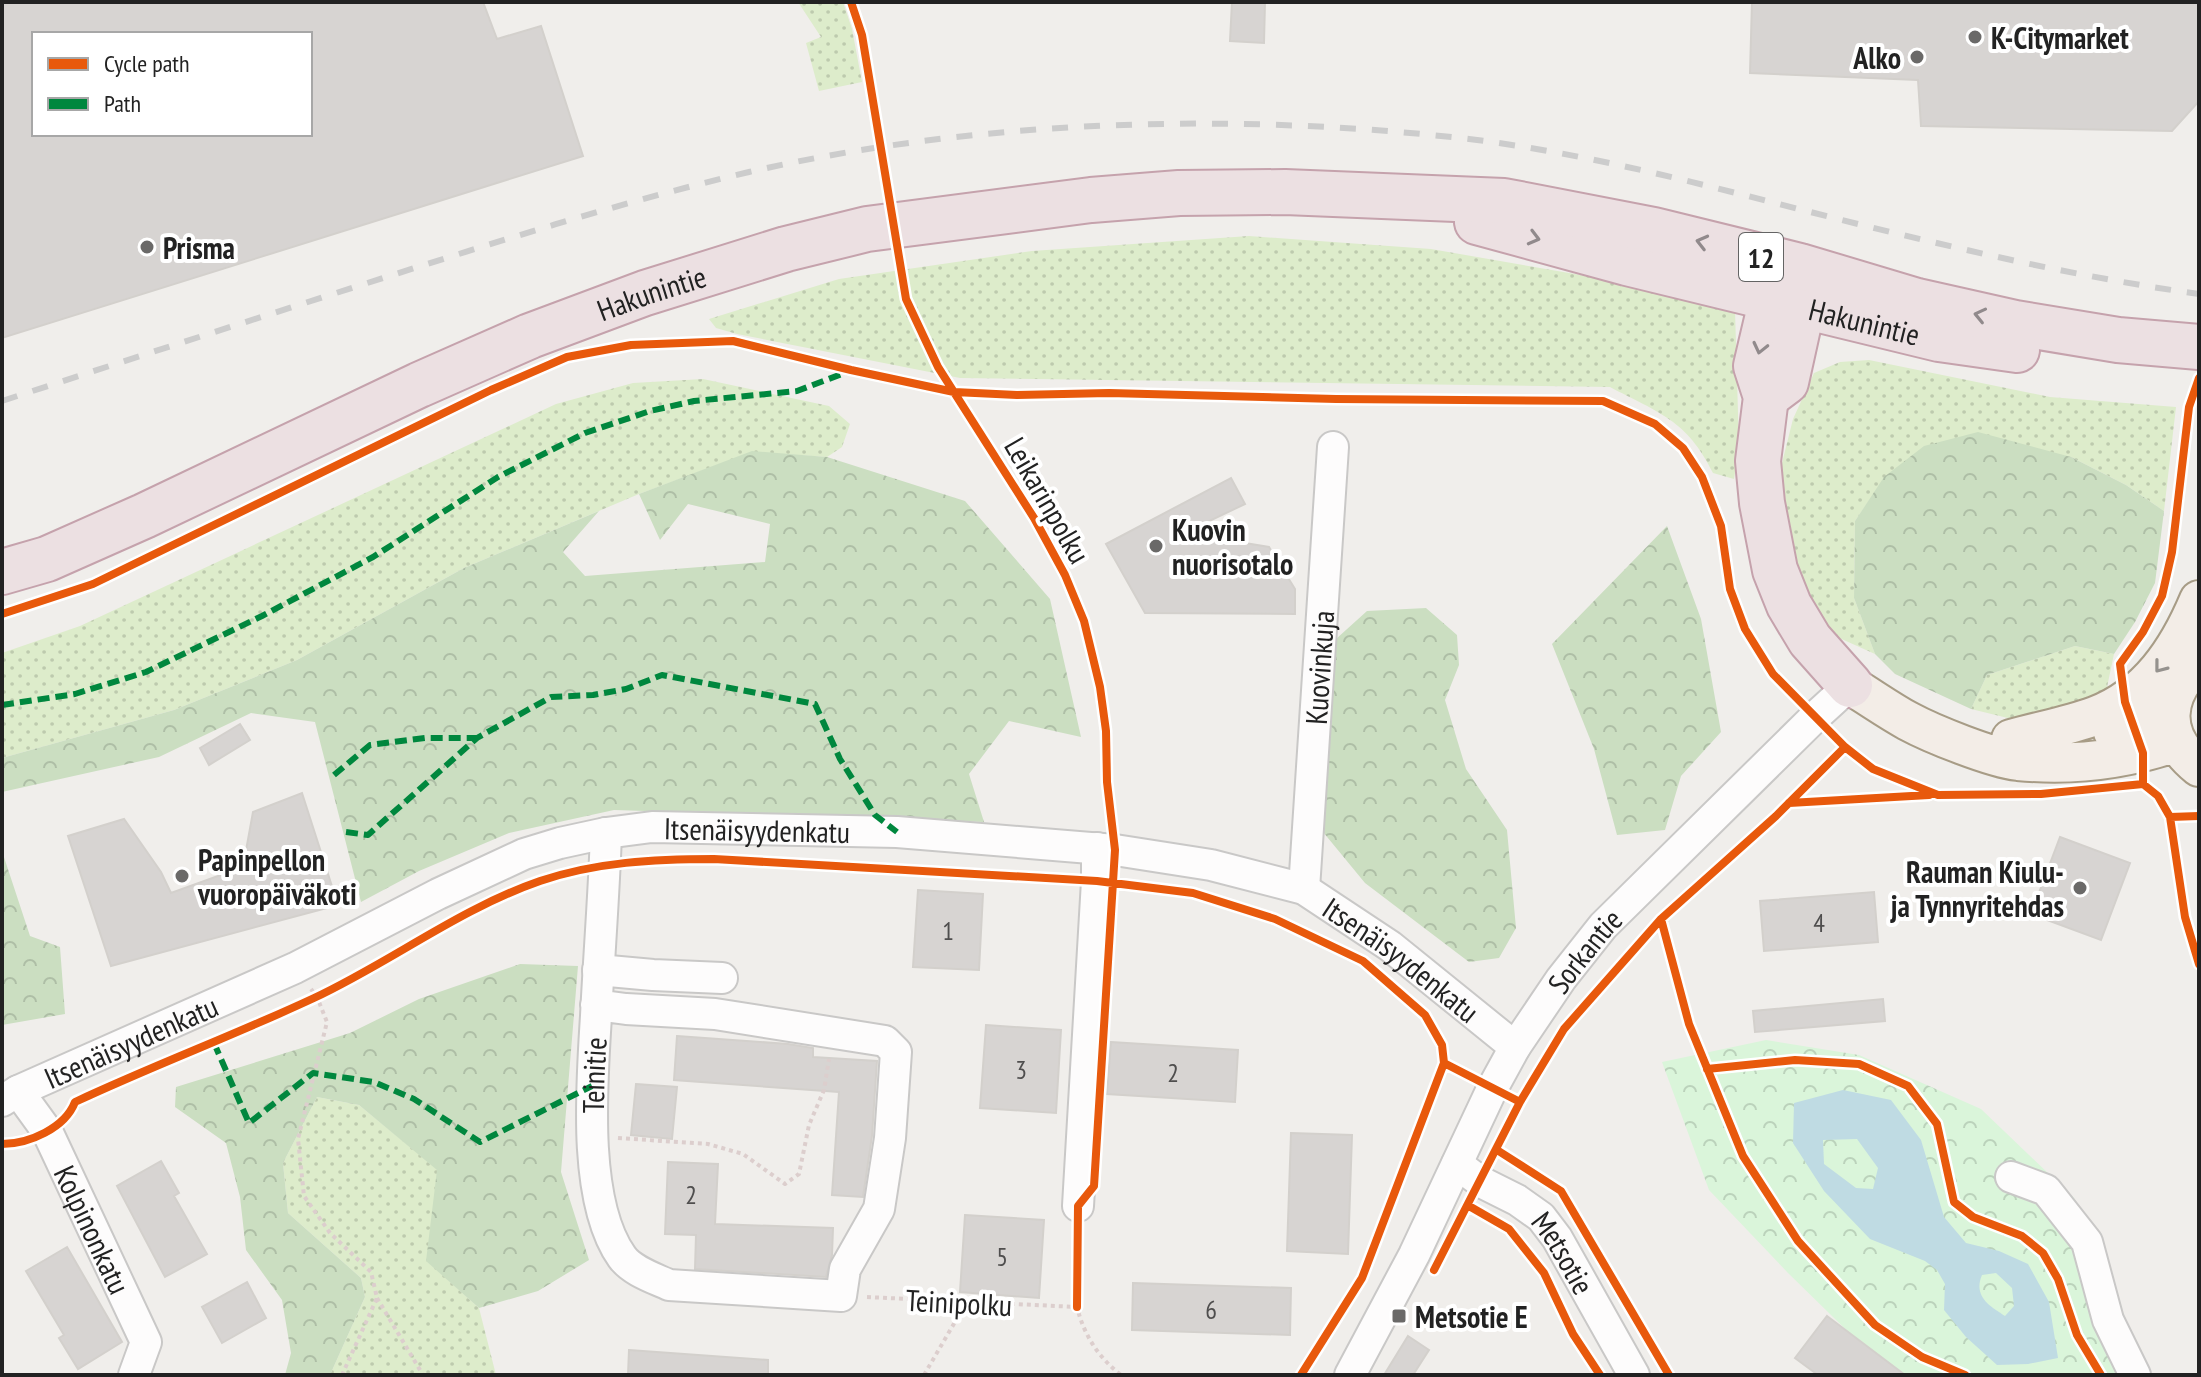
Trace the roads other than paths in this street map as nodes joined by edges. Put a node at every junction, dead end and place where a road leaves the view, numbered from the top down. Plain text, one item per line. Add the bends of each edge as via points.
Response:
1 (1792, 290) junction
2 (2182, 357) edge
3 (1333, 447) dead end
4 (2, 572) edge
5 (2199, 600) edge
6 (2199, 662) edge
7 (1850, 685) junction
8 (2172, 698) junction
9 (1947, 738) junction
10 (2011, 739) junction
11 (2187, 754) edge
12 (606, 833) junction
13 (1097, 848) junction
14 (1304, 889) junction
15 (598, 970) junction
16 (722, 978) dead end
17 (596, 1005) junction
18 (1515, 1047) junction
19 (10, 1096) edge
20 (1457, 1164) junction
21 (2011, 1177) dead end
22 (1078, 1206) dead end
23 (134, 1375) edge
24 (1350, 1375) edge
25 (1634, 1375) edge
26 (2135, 1375) edge

1 - 2 highway, Hakunintie / 12 via 1939,339
1 - 4 highway, Hakunintie / 12 via 1627,263 1349,194 1179,193 867,229 645,293 530,336 130,522 47,559
1 - 7 highway via 1756,366 1766,397 1758,461 1762,503 1775,570 1789,605 1810,640
3 - 14 street, Kuovinkuja
5 -> 10 main road via 2183,638 2125,702
6 - 8 main road
7 - 9 main road
7 - 18 street, Sorkantie via 1603,926
8 - 10 main road via 2133,725 2094,738
8 - 11 main road via 2169,711
9 - 10 main road
9 - 11 main road via 2015,761
12 - 13 street, Itsenäisyydenkatu via 652,827 897,832
12 - 15 street, Teinitie
12 - 19 street, Itsenäisyydenkatu via 524,854 295,968
13 - 14 street, Itsenäisyydenkatu via 1211,865
13 - 22 street
14 - 18 street, Itsenäisyydenkatu via 1390,946
15 - 16 street
15 - 17 street, Teinitie
17 - 17 street, Teinitie via 591,1136 602,1209 623,1259 669,1285 841,1296 845,1269 879,1209 896,1052 885,1041 715,1014
18 - 20 street, Sorkantie
19 - 23 street, Kolpinonkatu via 47,1131 146,1342
20 - 24 street, Sorkantie
20 - 25 street, Metsotie via 1541,1217
21 - 26 street via 2046,1190 2087,1242 2108,1320

